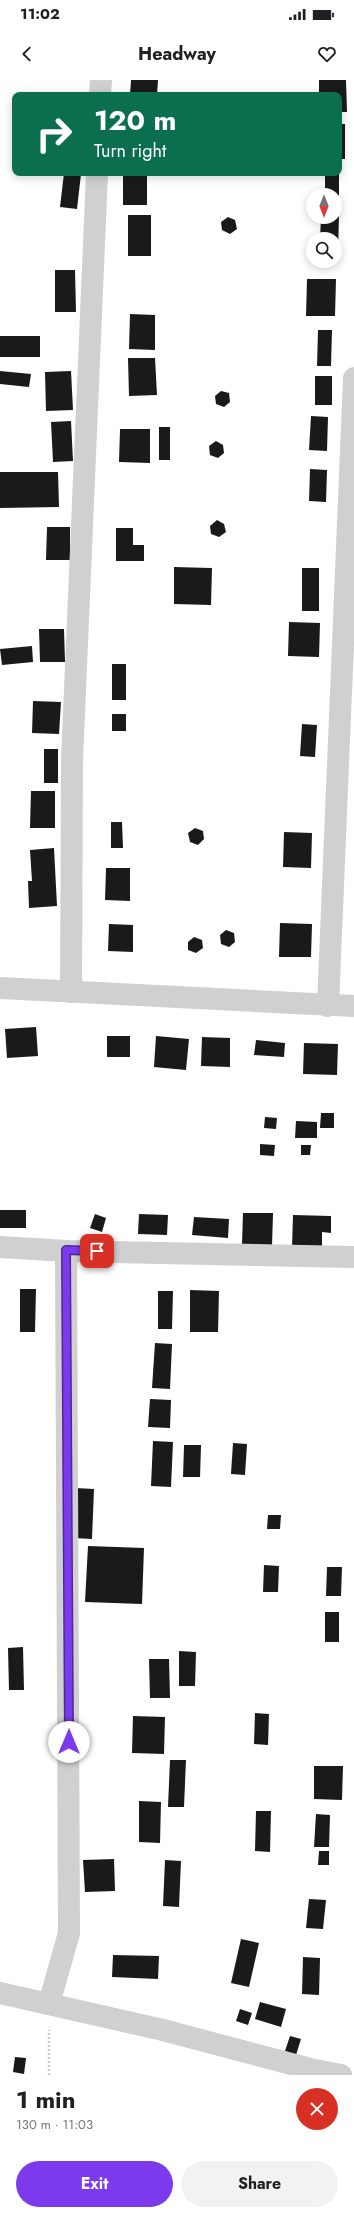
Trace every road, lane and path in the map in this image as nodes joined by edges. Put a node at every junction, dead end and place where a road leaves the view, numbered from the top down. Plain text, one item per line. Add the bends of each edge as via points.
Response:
1 (101, 80) edge
2 (100, 92) edge
3 (97, 176) edge
4 (354, 378) edge
5 (0, 988) edge
6 (71, 992) junction
7 (328, 1006) junction
8 (354, 1006) edge
9 (0, 1247) edge
10 (66, 1250) junction
11 (354, 1257) edge
12 (0, 1993) edge
13 (49, 2004) junction
14 (309, 2072) edge
15 (49, 2075) edge
16 (341, 2075) edge

1 - 2 street
3 - 6 street via 72,761
4 - 7 street
5 - 6 street
6 - 7 street
7 - 8 street
9 - 10 street
10 - 11 street
10 - 13 street via 69,1933
12 - 13 street
13 - 14 street via 163,2030
13 - 15 path
14 - 16 street

